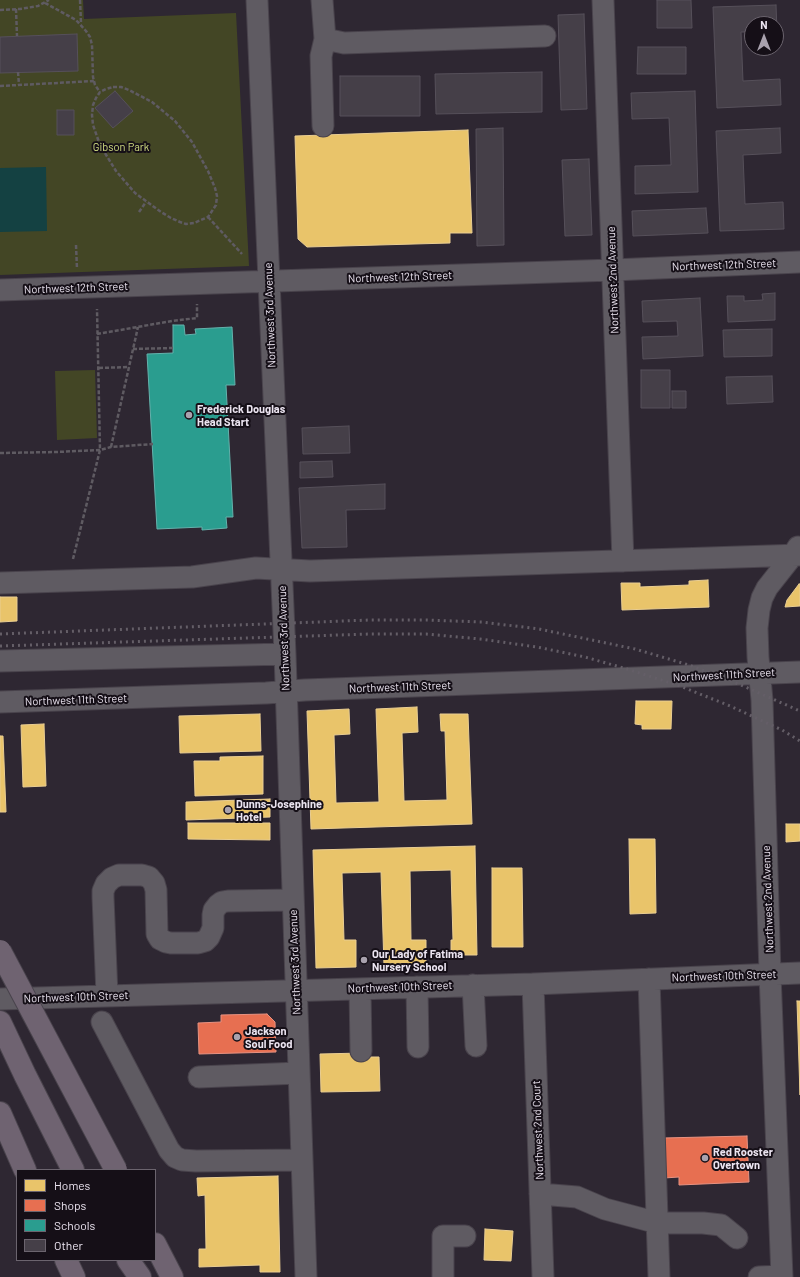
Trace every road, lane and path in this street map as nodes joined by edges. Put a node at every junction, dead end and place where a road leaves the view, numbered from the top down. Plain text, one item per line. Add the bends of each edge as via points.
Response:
1 (49, 0) edge
2 (80, 0) edge
3 (257, 0) edge
4 (322, 0) edge
5 (604, 0) edge
6 (45, 4) junction
7 (16, 9) junction
8 (0, 10) edge
9 (81, 24) junction
10 (17, 36) dead end
11 (545, 36) dead end
12 (325, 39) junction
13 (18, 72) dead end
14 (94, 81) junction
15 (19, 85) junction
16 (0, 86) edge
17 (100, 92) junction
18 (323, 126) dead end
19 (146, 202) junction
20 (139, 212) dead end
21 (208, 217) junction
22 (76, 245) dead end
23 (242, 254) dead end
24 (800, 262) edge
25 (77, 269) dead end
26 (613, 270) junction
27 (269, 281) junction
28 (0, 290) edge
29 (197, 302) dead end
30 (97, 309) dead end
31 (138, 327) junction
32 (97, 334) junction
33 (173, 348) dead end
34 (133, 349) junction
35 (129, 367) junction
36 (99, 368) junction
37 (152, 444) dead end
38 (111, 447) junction
39 (100, 450) junction
40 (0, 453) edge
41 (798, 551) edge
42 (73, 559) dead end
43 (623, 561) junction
44 (281, 569) junction
45 (0, 583) edge
46 (285, 654) junction
47 (0, 661) edge
48 (800, 672) edge
49 (759, 673) junction
50 (286, 691) junction
51 (0, 702) edge
52 (293, 900) junction
53 (0, 951) edge
54 (770, 974) junction
55 (800, 974) edge
56 (649, 980) junction
57 (533, 984) junction
58 (473, 985) junction
59 (417, 987) junction
60 (360, 989) junction
61 (296, 991) junction
62 (107, 995) junction
63 (0, 999) edge
64 (0, 1022) edge
65 (102, 1022) dead end
66 (476, 1046) dead end
67 (418, 1047) dead end
68 (361, 1051) dead end
69 (299, 1073) junction
70 (199, 1077) dead end
71 (0, 1113) edge
72 (302, 1160) junction
73 (25, 1169) edge
74 (72, 1169) edge
75 (115, 1169) edge
76 (540, 1194) junction
77 (658, 1223) junction
78 (465, 1236) dead end
79 (737, 1238) dead end
80 (156, 1246) edge
81 (66, 1261) edge
82 (129, 1261) edge
83 (782, 1276) edge
84 (74, 1277) edge
85 (140, 1277) edge
86 (172, 1277) edge
87 (306, 1277) edge
88 (443, 1277) edge
89 (542, 1277) edge
90 (659, 1277) edge
91 (759, 1277) edge

1 - 6 path
2 - 9 path
3 - 27 street, Northwest 3rd Avenue
4 - 12 street
5 - 26 street, Northwest 2nd Avenue
6 - 7 path
6 - 9 path
7 - 8 path
7 - 10 path
9 - 14 path via 92,45
11 - 12 street via 344,43
12 - 18 street via 321,56
13 - 15 path
14 - 15 path
14 - 17 path
15 - 16 path
17 - 19 path via 93,105 92,115 100,145 116,171
17 - 21 path via 113,87 129,90 164,110 184,132 200,155 215,188 216,205
19 - 20 path
19 - 21 path via 180,222 194,223
21 - 23 path
22 - 25 path
24 - 26 street, Northwest 12th Street
26 - 27 street, Northwest 12th Street
26 - 43 street, Northwest 2nd Avenue
27 - 28 street, Northwest 12th Street
27 - 44 street, Northwest 3rd Avenue
29 - 31 path via 197,318
30 - 32 path
31 - 32 path
31 - 34 path
32 - 36 path
33 - 34 path
34 - 35 path
35 - 36 path
35 - 38 path
36 - 39 path
37 - 38 path
38 - 39 path
39 - 40 path
39 - 42 path
41 - 43 street
41 - 49 street, Northwest 2nd Avenue via 767,588 762,598 757,628
43 - 44 street via 310,571
44 - 45 street via 256,568 192,577
44 - 46 street, Northwest 3rd Avenue
46 - 47 street
46 - 50 street, Northwest 3rd Avenue
48 - 49 street, Northwest 11th Street
49 - 50 street, Northwest 11th Street
49 - 54 street, Northwest 2nd Avenue via 762,700
50 - 51 street, Northwest 11th Street
50 - 52 street, Northwest 3rd Avenue
52 - 61 street, Northwest 3rd Avenue
52 - 62 street via 222,902 214,910 213,928 205,941 171,943 160,939 157,934 156,890 149,877 119,875 112,878 103,891
53 - 75 highway, bridge
54 - 55 street, Northwest 10th Street
54 - 56 street, Northwest 10th Street
54 - 83 street, Northwest 2nd Avenue
56 - 57 street, Northwest 10th Street
56 - 77 street
57 - 58 street, Northwest 10th Street
57 - 76 street, Northwest 2nd Court
58 - 59 street, Northwest 10th Street
58 - 66 street
59 - 60 street, Northwest 10th Street
59 - 67 street
60 - 61 street, Northwest 10th Street
60 - 68 street
61 - 62 street, Northwest 10th Street
61 - 69 street, Northwest 3rd Avenue
62 - 63 street, Northwest 10th Street
64 - 74 highway
65 - 72 street via 175,1157 196,1162
69 - 70 street
69 - 72 street, Northwest 3rd Avenue
71 - 73 highway
72 - 87 street, Northwest 3rd Avenue
76 - 77 street via 577,1197 605,1209
76 - 89 street, Northwest 2nd Court
77 - 79 street via 721,1225
77 - 90 street
78 - 88 street via 443,1236
80 - 86 highway
81 - 84 highway
82 - 85 highway
83 - 91 street

